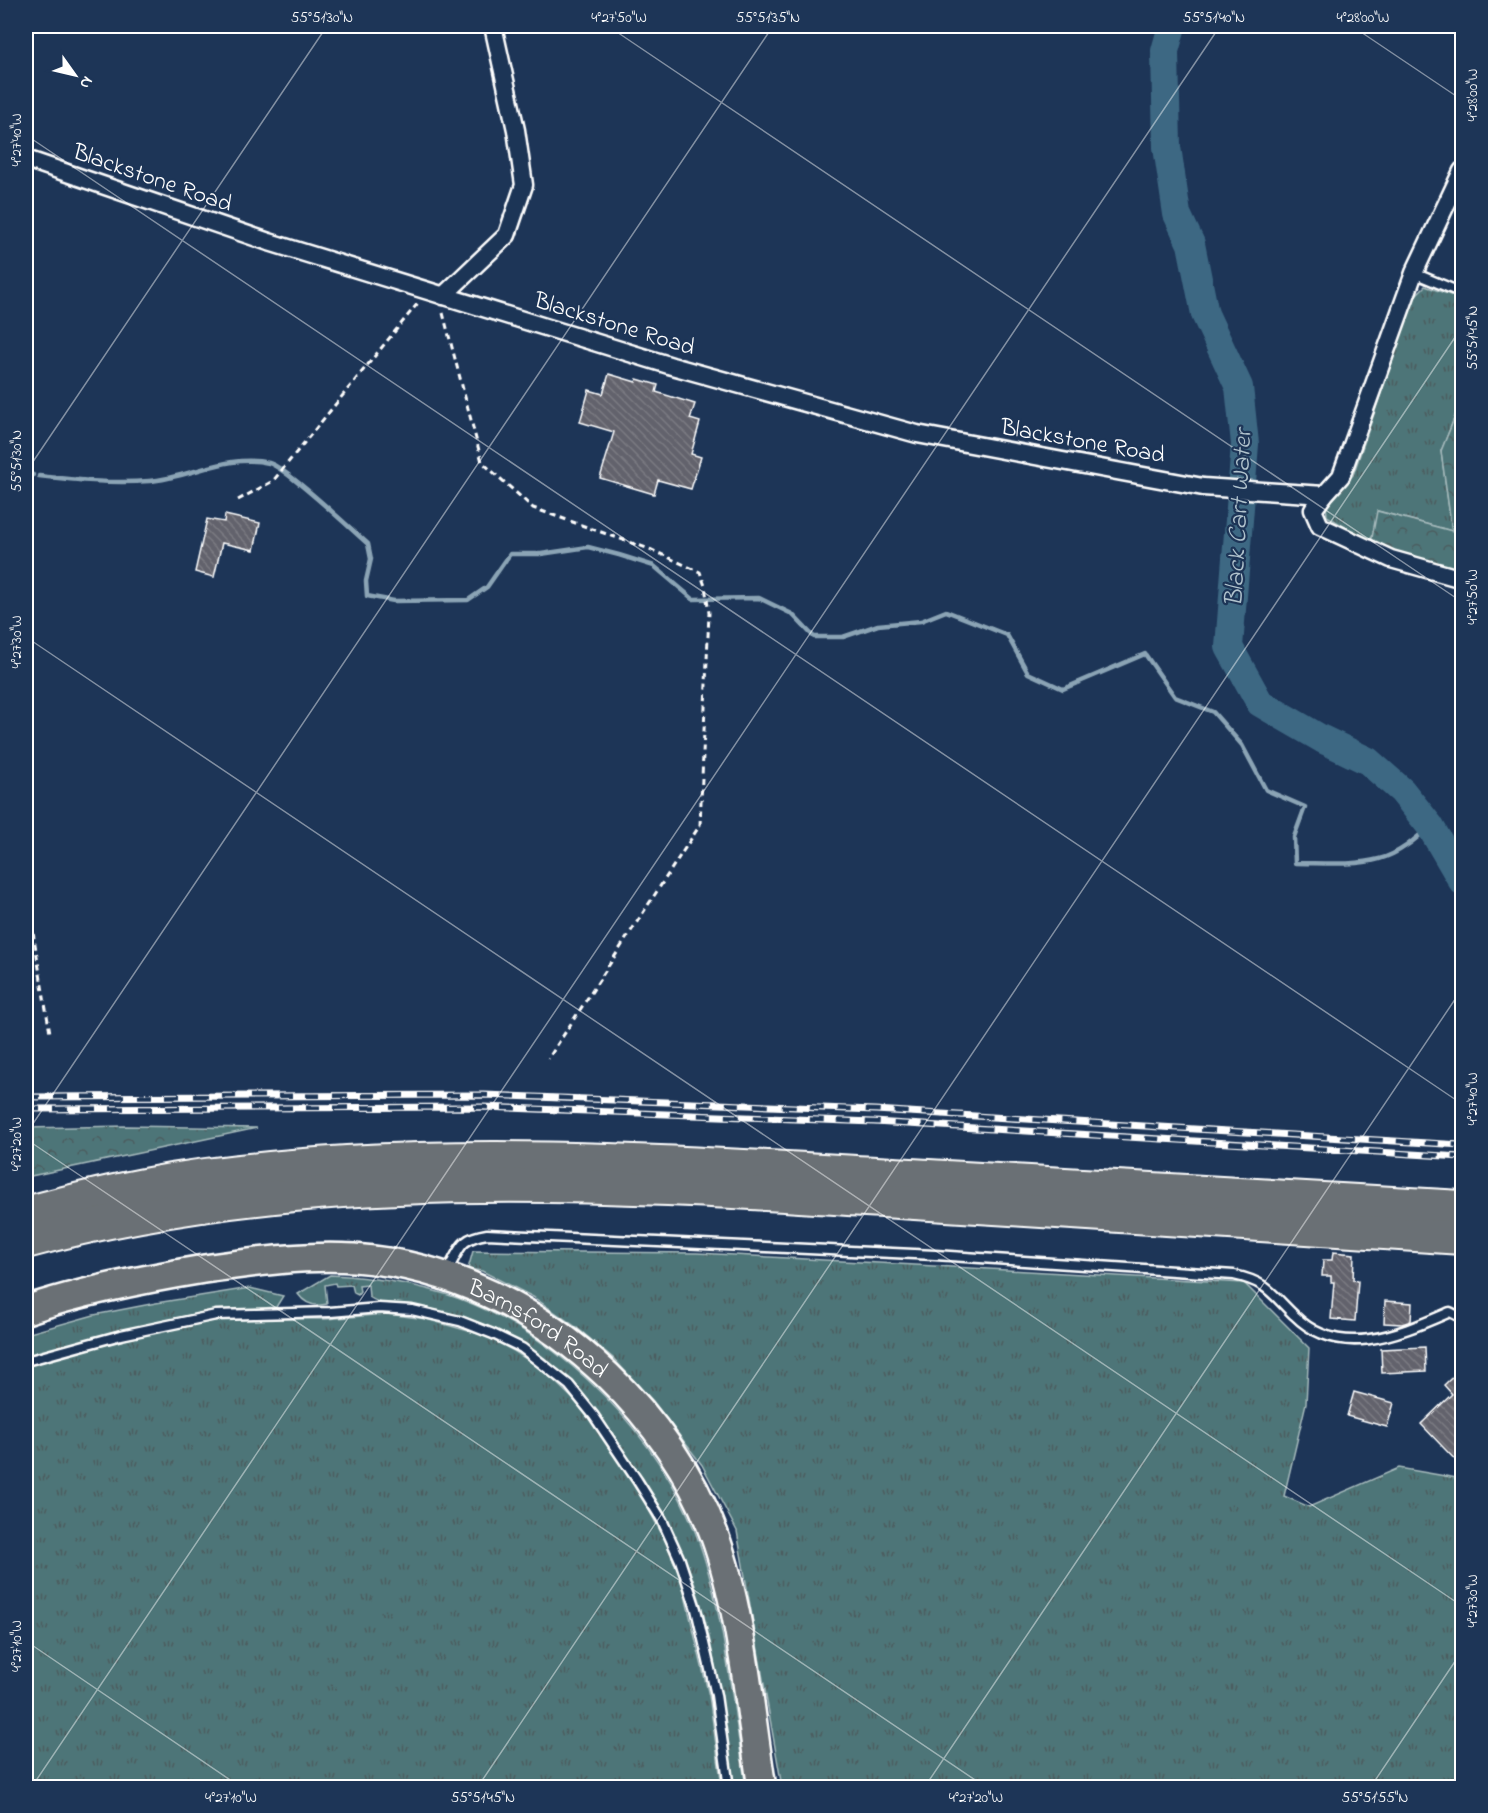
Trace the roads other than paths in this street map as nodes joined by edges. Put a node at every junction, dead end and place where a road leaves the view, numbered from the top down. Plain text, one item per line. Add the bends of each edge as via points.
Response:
1 (493, 26) edge
2 (26, 159) edge
3 (1462, 176) edge
4 (1414, 273) junction
5 (435, 293) junction
6 (1462, 293) edge
7 (1324, 495) junction
8 (1462, 579) edge
9 (1462, 1207) edge
10 (26, 1213) edge
11 (1462, 1238) edge
12 (26, 1242) edge
13 (444, 1275) junction
14 (26, 1310) edge
15 (1462, 1318) edge
16 (26, 1361) edge
17 (729, 1788) edge
18 (762, 1788) edge

1 - 5 street via 524,185 507,235
2 - 5 street, Blackstone Road via 269,242
3 - 4 street
4 - 6 lane
4 - 7 street via 1341,476
5 - 7 street, Blackstone Road via 672,366 917,434 1203,487
7 - 8 street via 1313,510 1320,526 1391,559
9 - 10 highway via 711,1163 465,1158 398,1159 232,1172 162,1182
11 - 12 highway via 778,1195 553,1186 404,1188 274,1196 139,1215
13 - 14 main road, Barnsford Road via 376,1260 278,1260 165,1275
13 - 15 lane via 456,1252 472,1236 488,1234 935,1255 1234,1275 1254,1279 1270,1290 1314,1332 1355,1340 1387,1337 1450,1312
13 - 18 main road, Barnsford Road via 484,1290 534,1317 577,1348 636,1404 675,1457 700,1501 723,1560
16 - 17 lane via 216,1315 379,1308 412,1310 460,1321 522,1348 569,1385 662,1520 696,1609 716,1695

